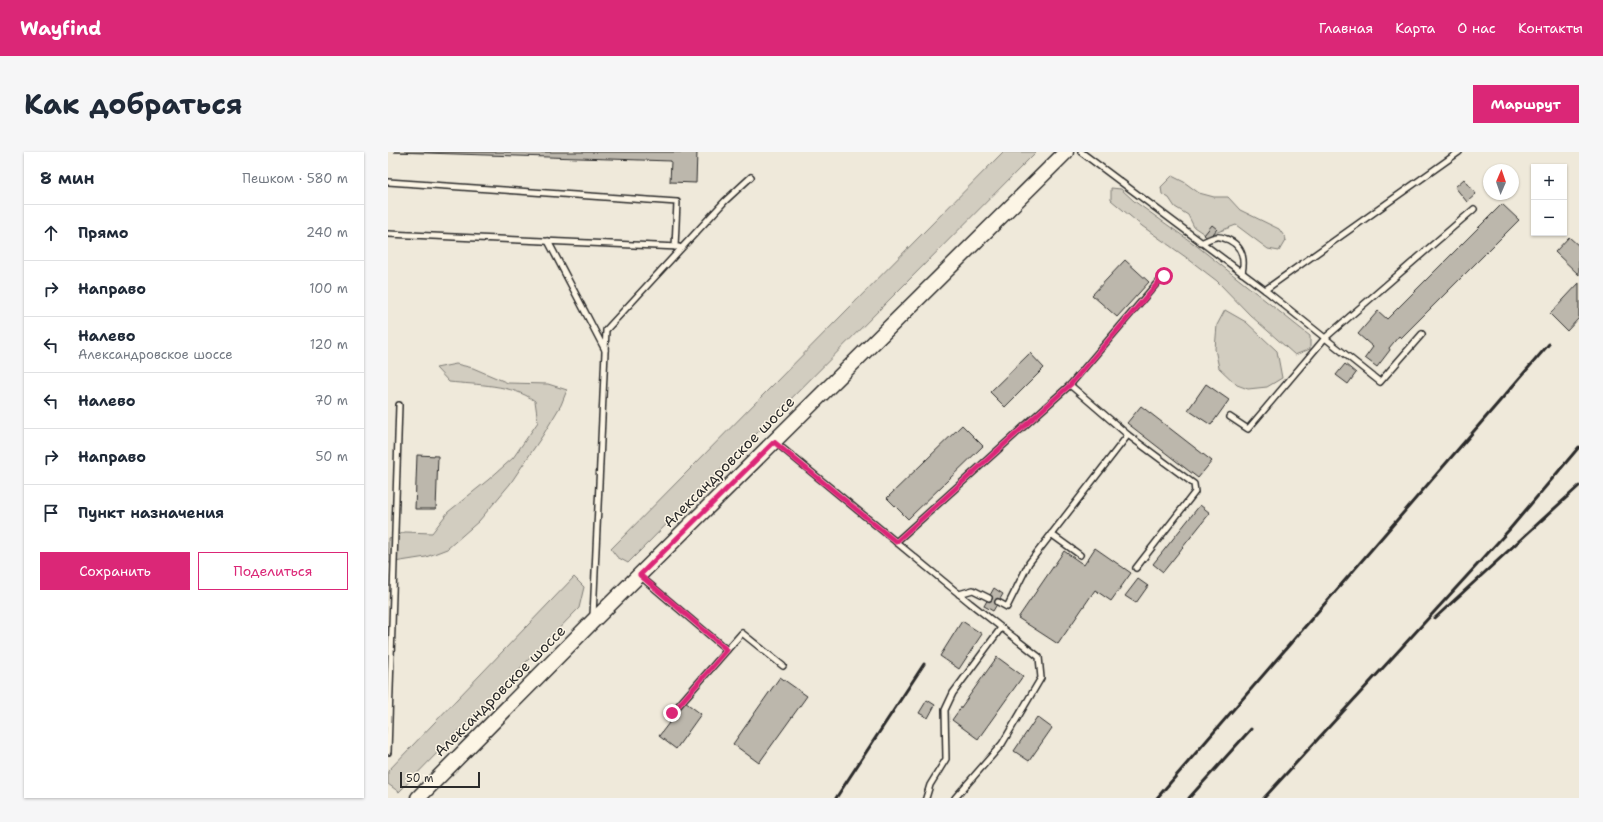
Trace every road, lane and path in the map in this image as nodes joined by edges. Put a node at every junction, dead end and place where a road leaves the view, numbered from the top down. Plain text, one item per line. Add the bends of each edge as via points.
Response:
1 (1066, 152) edge
2 (1080, 152) edge
3 (1459, 152) edge
4 (751, 177) dead end
5 (388, 182) edge
6 (1474, 209) dead end
7 (388, 234) edge
8 (548, 241) junction
9 (1201, 243) junction
10 (676, 247) junction
11 (683, 247) junction
12 (1242, 273) junction
13 (1164, 276) dead end
14 (1265, 290) junction
15 (1422, 334) dead end
16 (1325, 338) junction
17 (605, 350) junction
18 (1070, 385) junction
19 (399, 405) dead end
20 (1230, 417) dead end
21 (1128, 435) junction
22 (774, 442) junction
23 (1051, 534) junction
24 (896, 542) junction
25 (1080, 555) dead end
26 (1136, 568) dead end
27 (640, 575) junction
28 (959, 594) junction
29 (989, 598) dead end
30 (998, 602) dead end
31 (593, 621) junction
32 (1001, 628) junction
33 (727, 650) junction
34 (783, 666) dead end
35 (672, 713) dead end
36 (388, 752) edge
37 (418, 798) edge
38 (926, 798) edge
39 (955, 798) edge

1 - 22 main road, Александровское шоссе
2 - 9 lane
3 - 14 lane
4 - 11 lane
5 - 10 lane via 677,202
6 - 16 lane
7 - 8 lane
8 - 10 lane
8 - 17 lane
9 - 12 lane
9 - 12 lane via 1217,237 1235,243 1242,250
10 - 11 lane
11 - 17 lane via 606,330
12 - 14 lane
13 - 18 lane
14 - 16 lane
15 - 16 lane via 1380,382
16 - 20 lane via 1248,429
17 - 31 lane
18 - 21 lane
18 - 24 lane
19 - 36 lane
21 - 23 lane
21 - 26 lane via 1194,484 1195,492
22 - 24 lane
22 - 27 main road, Александровское шоссе
23 - 25 lane
23 - 30 lane via 1029,563 1007,607
24 - 28 lane
27 - 31 main road, Александровское шоссе
27 - 33 lane
28 - 29 lane via 973,590
28 - 32 lane
31 - 37 main road, Александровское шоссе
32 - 38 lane via 953,693 945,710 946,759 930,785
32 - 39 lane via 1039,657 1041,678 1002,744
33 - 34 lane via 742,633
33 - 35 lane

